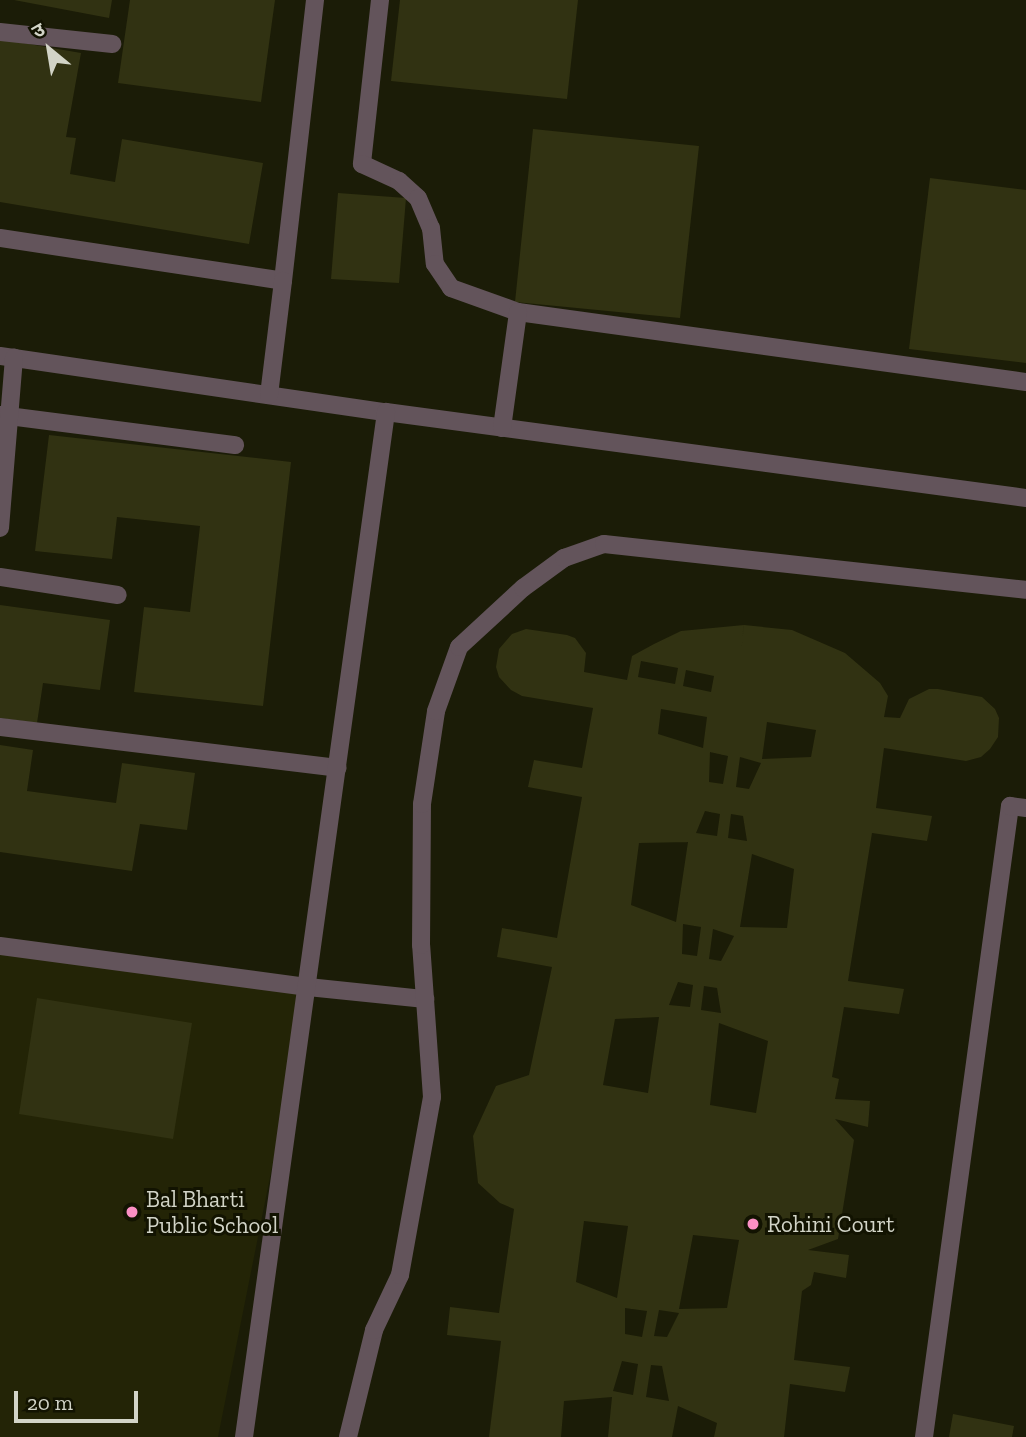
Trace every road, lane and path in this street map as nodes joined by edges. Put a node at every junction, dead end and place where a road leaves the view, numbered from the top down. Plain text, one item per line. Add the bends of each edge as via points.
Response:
1 (315, 0) edge
2 (380, 0) edge
3 (0, 32) edge
4 (112, 44) dead end
5 (0, 238) edge
6 (283, 281) junction
7 (518, 312) junction
8 (7, 357) edge
9 (1026, 382) edge
10 (269, 395) junction
11 (386, 412) junction
12 (5, 416) edge
13 (502, 428) junction
14 (235, 445) dead end
15 (1026, 498) edge
16 (0, 528) edge
17 (0, 577) edge
18 (1026, 590) edge
19 (118, 595) dead end
20 (0, 727) edge
21 (338, 768) junction
22 (1026, 808) edge
23 (0, 946) edge
24 (308, 988) junction
25 (425, 999) junction
26 (244, 1437) edge
27 (348, 1437) edge
28 (923, 1437) edge

1 - 6 street
2 - 7 street via 362,164 399,181 418,198 431,228 435,264 451,288
3 - 4 street
5 - 6 street
6 - 10 street
7 - 9 street
7 - 13 street
8 - 10 street
8 - 12 street
10 - 11 street
11 - 13 street
11 - 21 street
12 - 14 street
12 - 16 street
13 - 15 street
17 - 19 street
18 - 25 street via 604,544 564,558 523,588 459,647 436,711 422,804
20 - 21 street
21 - 24 street
22 - 28 street via 1010,806
23 - 24 street
24 - 25 street
24 - 26 street
25 - 27 street via 432,1097 400,1275 374,1329

